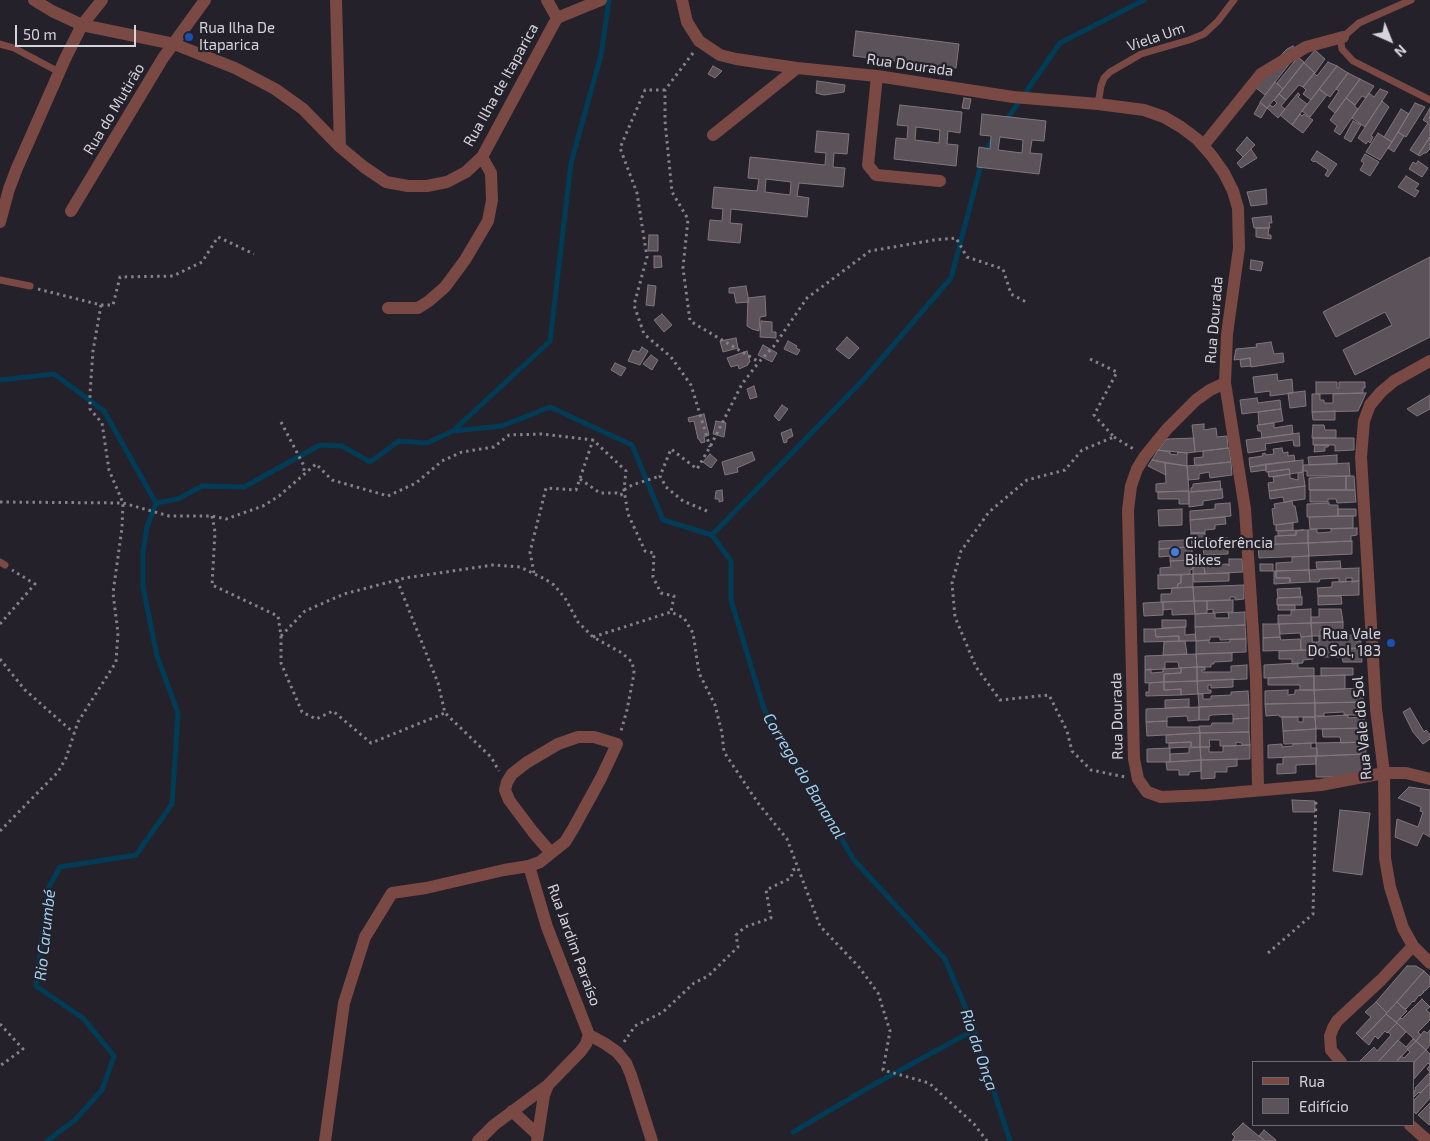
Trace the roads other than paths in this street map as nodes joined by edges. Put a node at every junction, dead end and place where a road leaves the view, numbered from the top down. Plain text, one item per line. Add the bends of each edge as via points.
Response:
1 (34, 0) edge
2 (102, 0) edge
3 (205, 0) edge
4 (336, 0) edge
5 (548, 0) edge
6 (601, 0) edge
7 (682, 0) edge
8 (1234, 0) edge
9 (1411, 0) edge
10 (557, 18) junction
11 (82, 25) junction
12 (1342, 40) junction
13 (0, 44) edge
14 (174, 44) junction
15 (797, 68) junction
16 (60, 72) junction
17 (877, 76) junction
18 (1430, 100) edge
19 (1098, 104) junction
20 (714, 135) dead end
21 (340, 146) junction
22 (1203, 146) junction
23 (482, 156) junction
24 (940, 181) dead end
25 (5, 190) edge
26 (71, 211) dead end
27 (0, 222) edge
28 (0, 280) edge
29 (30, 286) road end
30 (388, 308) dead end
31 (1430, 361) edge
32 (1225, 383) junction
33 (1384, 773) junction
34 (1430, 779) edge
35 (1258, 789) junction
36 (551, 854) junction
37 (529, 866) junction
38 (1413, 946) junction
39 (1430, 963) edge
40 (587, 1040) junction
41 (1340, 1061) edge
42 (548, 1085) junction
43 (512, 1111) junction
44 (1411, 1126) edge
45 (538, 1138) edge
46 (324, 1141) edge
47 (478, 1141) edge
48 (652, 1141) edge
49 (1428, 1141) edge

1 - 11 street, Rua Ilha de Itaparica
2 - 11 street
3 - 14 street, Rua do Mutirão
4 - 21 street
5 - 10 street
6 - 10 street, Rua Ilha de Itaparica
7 - 15 street, Rua Dourada via 693,34 720,55
8 - 19 lane, Viela Um via 1204,34 1141,54 1110,72 1104,78
9 - 12 lane via 1359,24
10 - 23 street, Rua Ilha de Itaparica
11 - 14 street, Rua Ilha de Itaparica
11 - 16 street
12 - 18 lane via 1342,49 1353,60
12 - 22 street via 1306,47 1261,74
13 - 16 lane
14 - 21 street, Rua Ilha de Itaparica via 275,88 303,109
14 - 26 street, Rua do Mutirão
15 - 17 street, Rua Dourada
15 - 20 street
16 - 25 street
17 - 19 street, Rua Dourada via 1012,97
17 - 24 street via 868,165 876,175
19 - 22 street, Rua Dourada via 1144,110 1164,117
21 - 23 street, Rua Ilha de Itaparica via 386,182 408,186 447,182 466,172
22 - 32 street, Rua Dourada via 1224,173 1238,208 1239,248 1227,334
23 - 30 street via 491,173 492,200 488,220 464,260 445,287 418,308
25 - 27 street
28 - 29 lane
31 - 33 street, Rua Vale do Sol via 1381,392 1370,405 1362,437 1376,709
32 - 35 street via 1245,509 1256,678
32 - 35 street, Rua Dourada via 1196,400 1168,429 1145,456 1130,486 1134,759 1138,779 1147,792 1161,797
33 - 34 street, Rua Dourada via 1406,773
33 - 35 street, Rua Dourada via 1317,785
33 - 38 street, Rua Vale do Sol via 1384,825 1390,888 1403,928
36 - 36 street via 509,800 506,782 526,763 558,744 578,737 594,737 617,744 577,822 564,842
36 - 37 street
37 - 40 street, Rua Jardim Paraíso
37 - 46 street via 392,893 365,937 344,1003
38 - 39 street, Rua Vale do Sol
38 - 41 street via 1333,1028 1331,1050
40 - 42 street
40 - 48 street via 604,1043 626,1063
42 - 43 street
42 - 45 street
43 - 45 street
43 - 47 street
44 - 49 street

